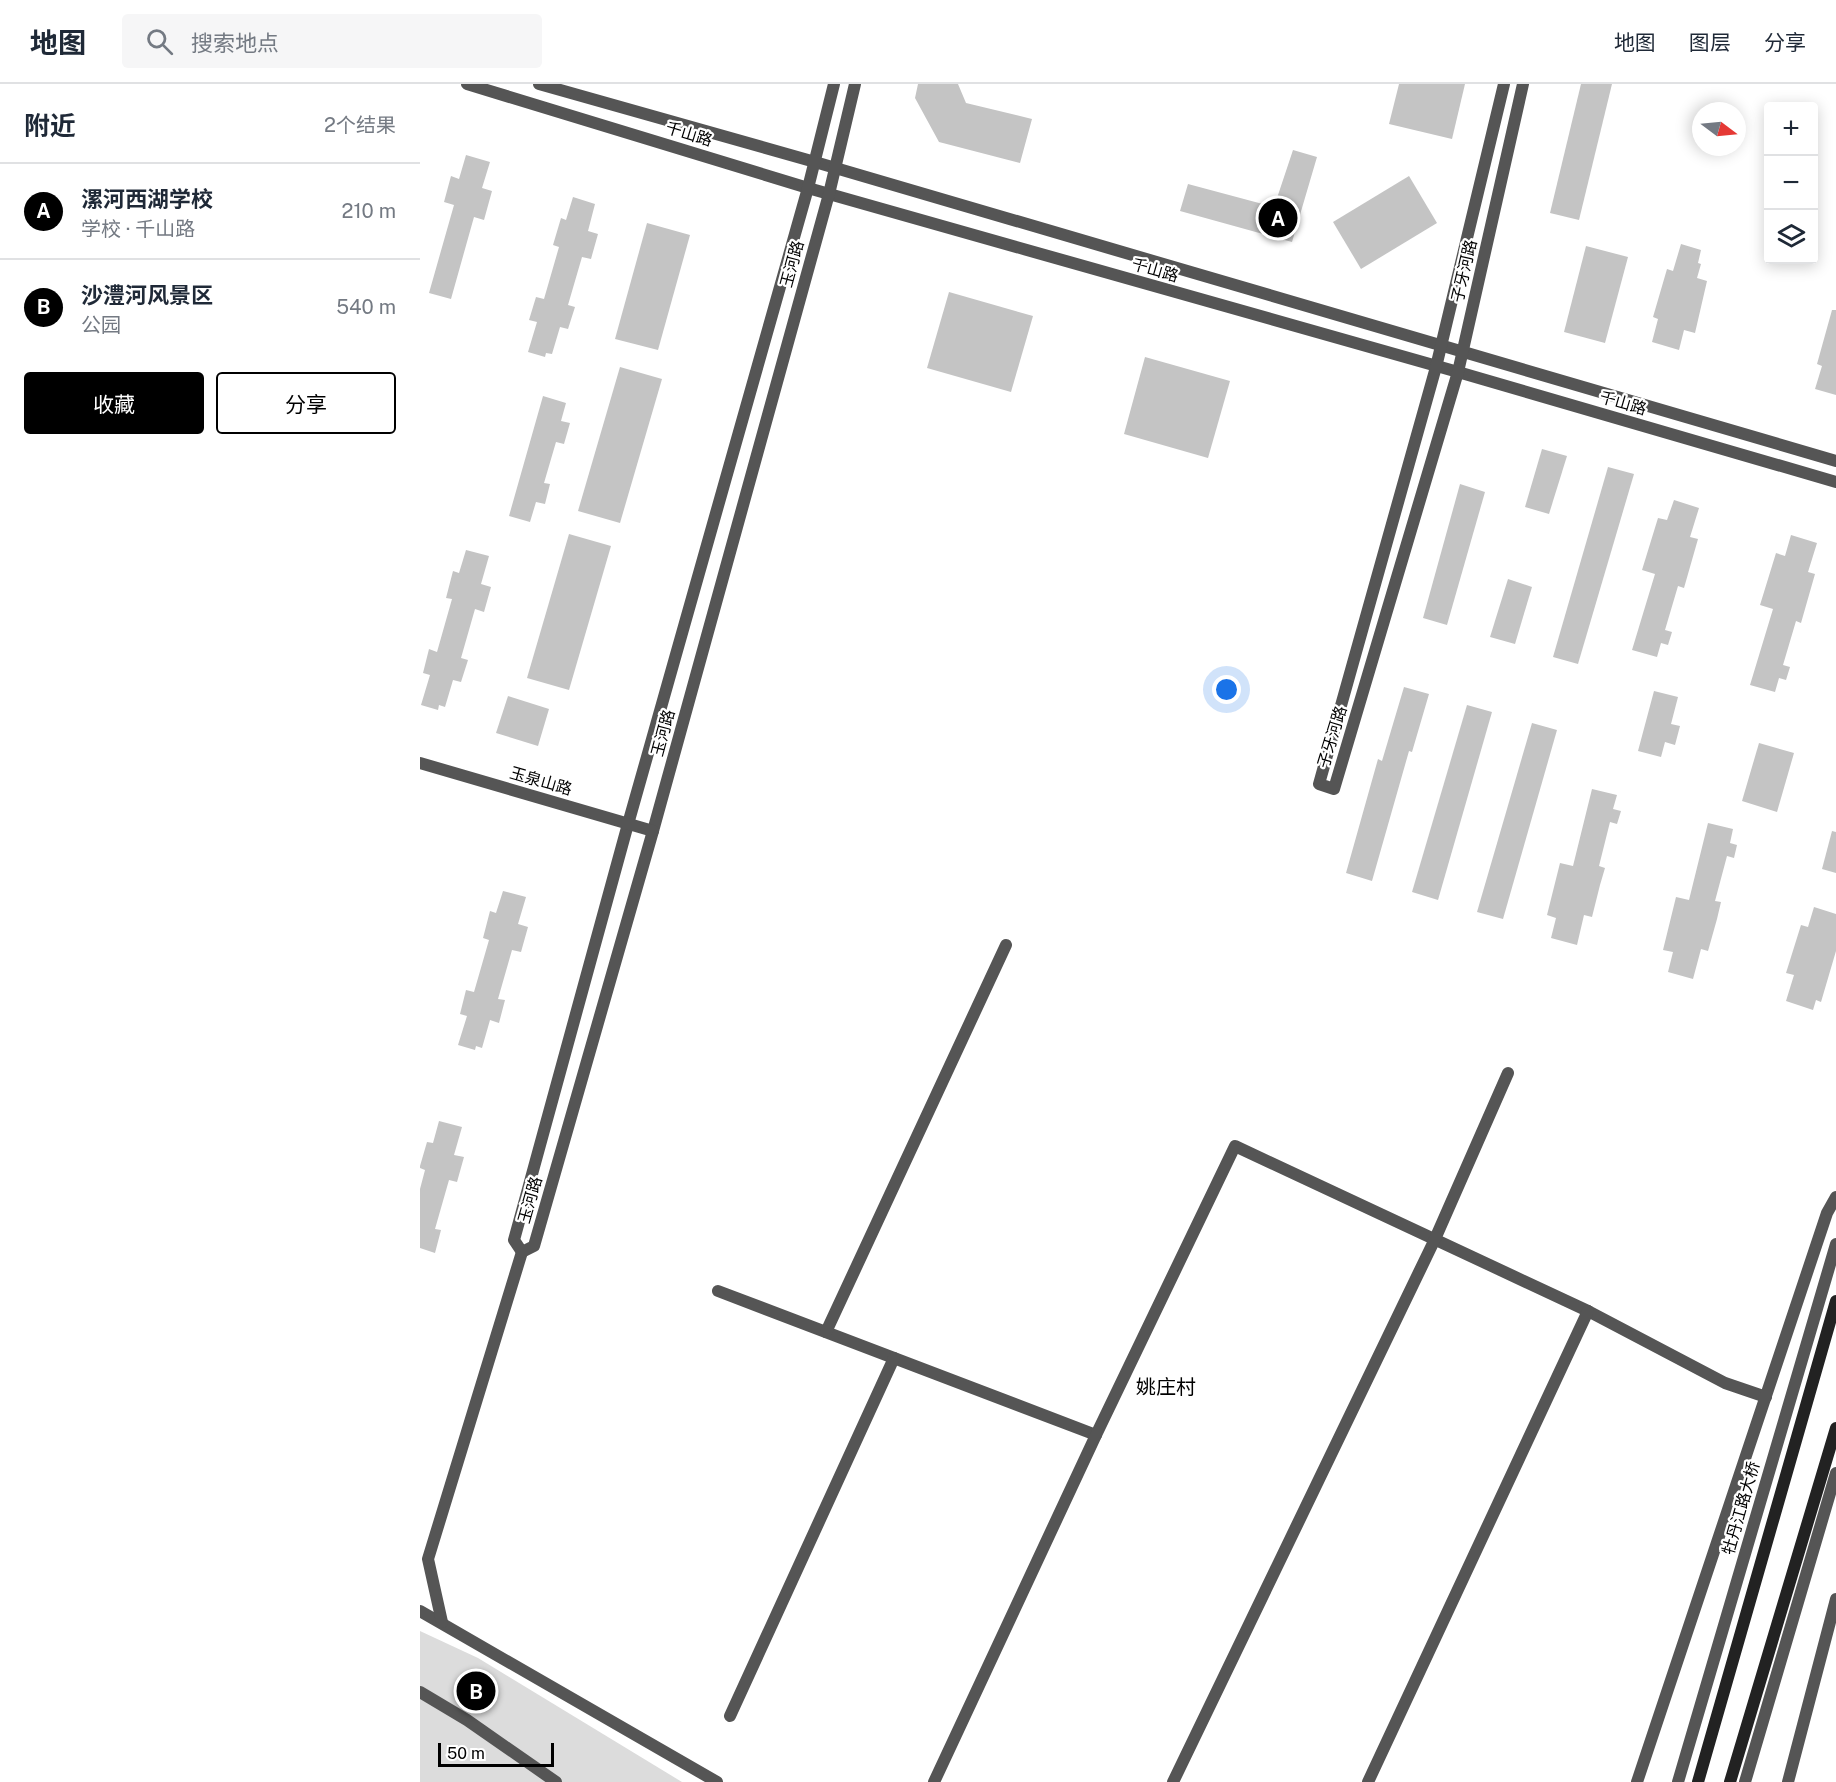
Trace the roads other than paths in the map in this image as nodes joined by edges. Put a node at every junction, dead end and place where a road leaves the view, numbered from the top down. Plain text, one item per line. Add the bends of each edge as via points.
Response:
1 (467, 84) edge
2 (539, 84) edge
3 (834, 84) edge
4 (855, 84) edge
5 (1504, 84) edge
6 (1523, 84) edge
7 (815, 162) junction
8 (835, 168) junction
9 (808, 188) junction
10 (829, 194) junction
11 (1441, 345) junction
12 (1462, 351) junction
13 (1436, 367) junction
14 (1458, 372) junction
15 (1836, 461) edge
16 (1836, 482) edge
17 (420, 763) edge
18 (628, 824) junction
19 (652, 831) junction
20 (1006, 945) dead end
21 (1508, 1072) dead end
22 (1836, 1197) edge
23 (1436, 1239) junction
24 (1836, 1244) edge
25 (522, 1252) junction
26 (718, 1291) dead end
27 (1836, 1301) edge
28 (1588, 1311) junction
29 (826, 1332) junction
30 (894, 1358) junction
31 (1766, 1397) junction
32 (1836, 1428) edge
33 (1096, 1435) junction
34 (1836, 1473) edge
35 (1836, 1599) edge
36 (420, 1611) edge
37 (442, 1622) junction
38 (420, 1692) edge
39 (730, 1716) dead end
40 (556, 1782) edge
41 (717, 1782) edge
42 (934, 1782) edge
43 (1173, 1782) edge
44 (1368, 1782) edge
45 (1637, 1782) edge
46 (1678, 1782) edge
47 (1698, 1782) edge
48 (1730, 1782) edge
49 (1745, 1782) edge
50 (1788, 1782) edge

1 - 9 street, 千山路
2 - 7 street, 千山路
3 - 7 street, 玉河路
4 - 8 street, 玉河路
5 - 11 street, 子牙河路
6 - 12 street, 子牙河路
7 - 8 street, 千山路
7 - 9 street, 玉河路
8 - 10 street, 玉河路
8 - 11 street, 千山路
9 - 10 street, 千山路
9 - 18 street, 玉河路
10 - 13 street, 千山路
10 - 19 street, 玉河路
11 - 12 street, 千山路
11 - 13 street, 子牙河路
12 - 14 street, 子牙河路
12 - 15 street, 千山路
13 - 14 street, 千山路
13 - 14 street, 子牙河路 via 1319,784 1334,789
14 - 16 street, 千山路
17 - 18 street, 玉泉山路
18 - 19 street, 玉泉山路
18 - 25 street, 玉河路 via 514,1240
19 - 25 street, 玉河路 via 534,1246
20 - 29 street
21 - 23 street
22 - 31 street via 1827,1213
23 - 28 street
23 - 33 street via 1235,1146
23 - 43 street
24 - 46 street, 牡丹江路大桥
25 - 37 street via 428,1558
26 - 29 street
27 - 47 main road, 牡丹江路大桥
28 - 31 street via 1725,1383
28 - 44 street
29 - 30 street
30 - 33 street
30 - 39 street
31 - 45 street
32 - 48 main road
33 - 42 street
34 - 49 street
35 - 50 street
36 - 37 street
37 - 41 street
38 - 40 street

